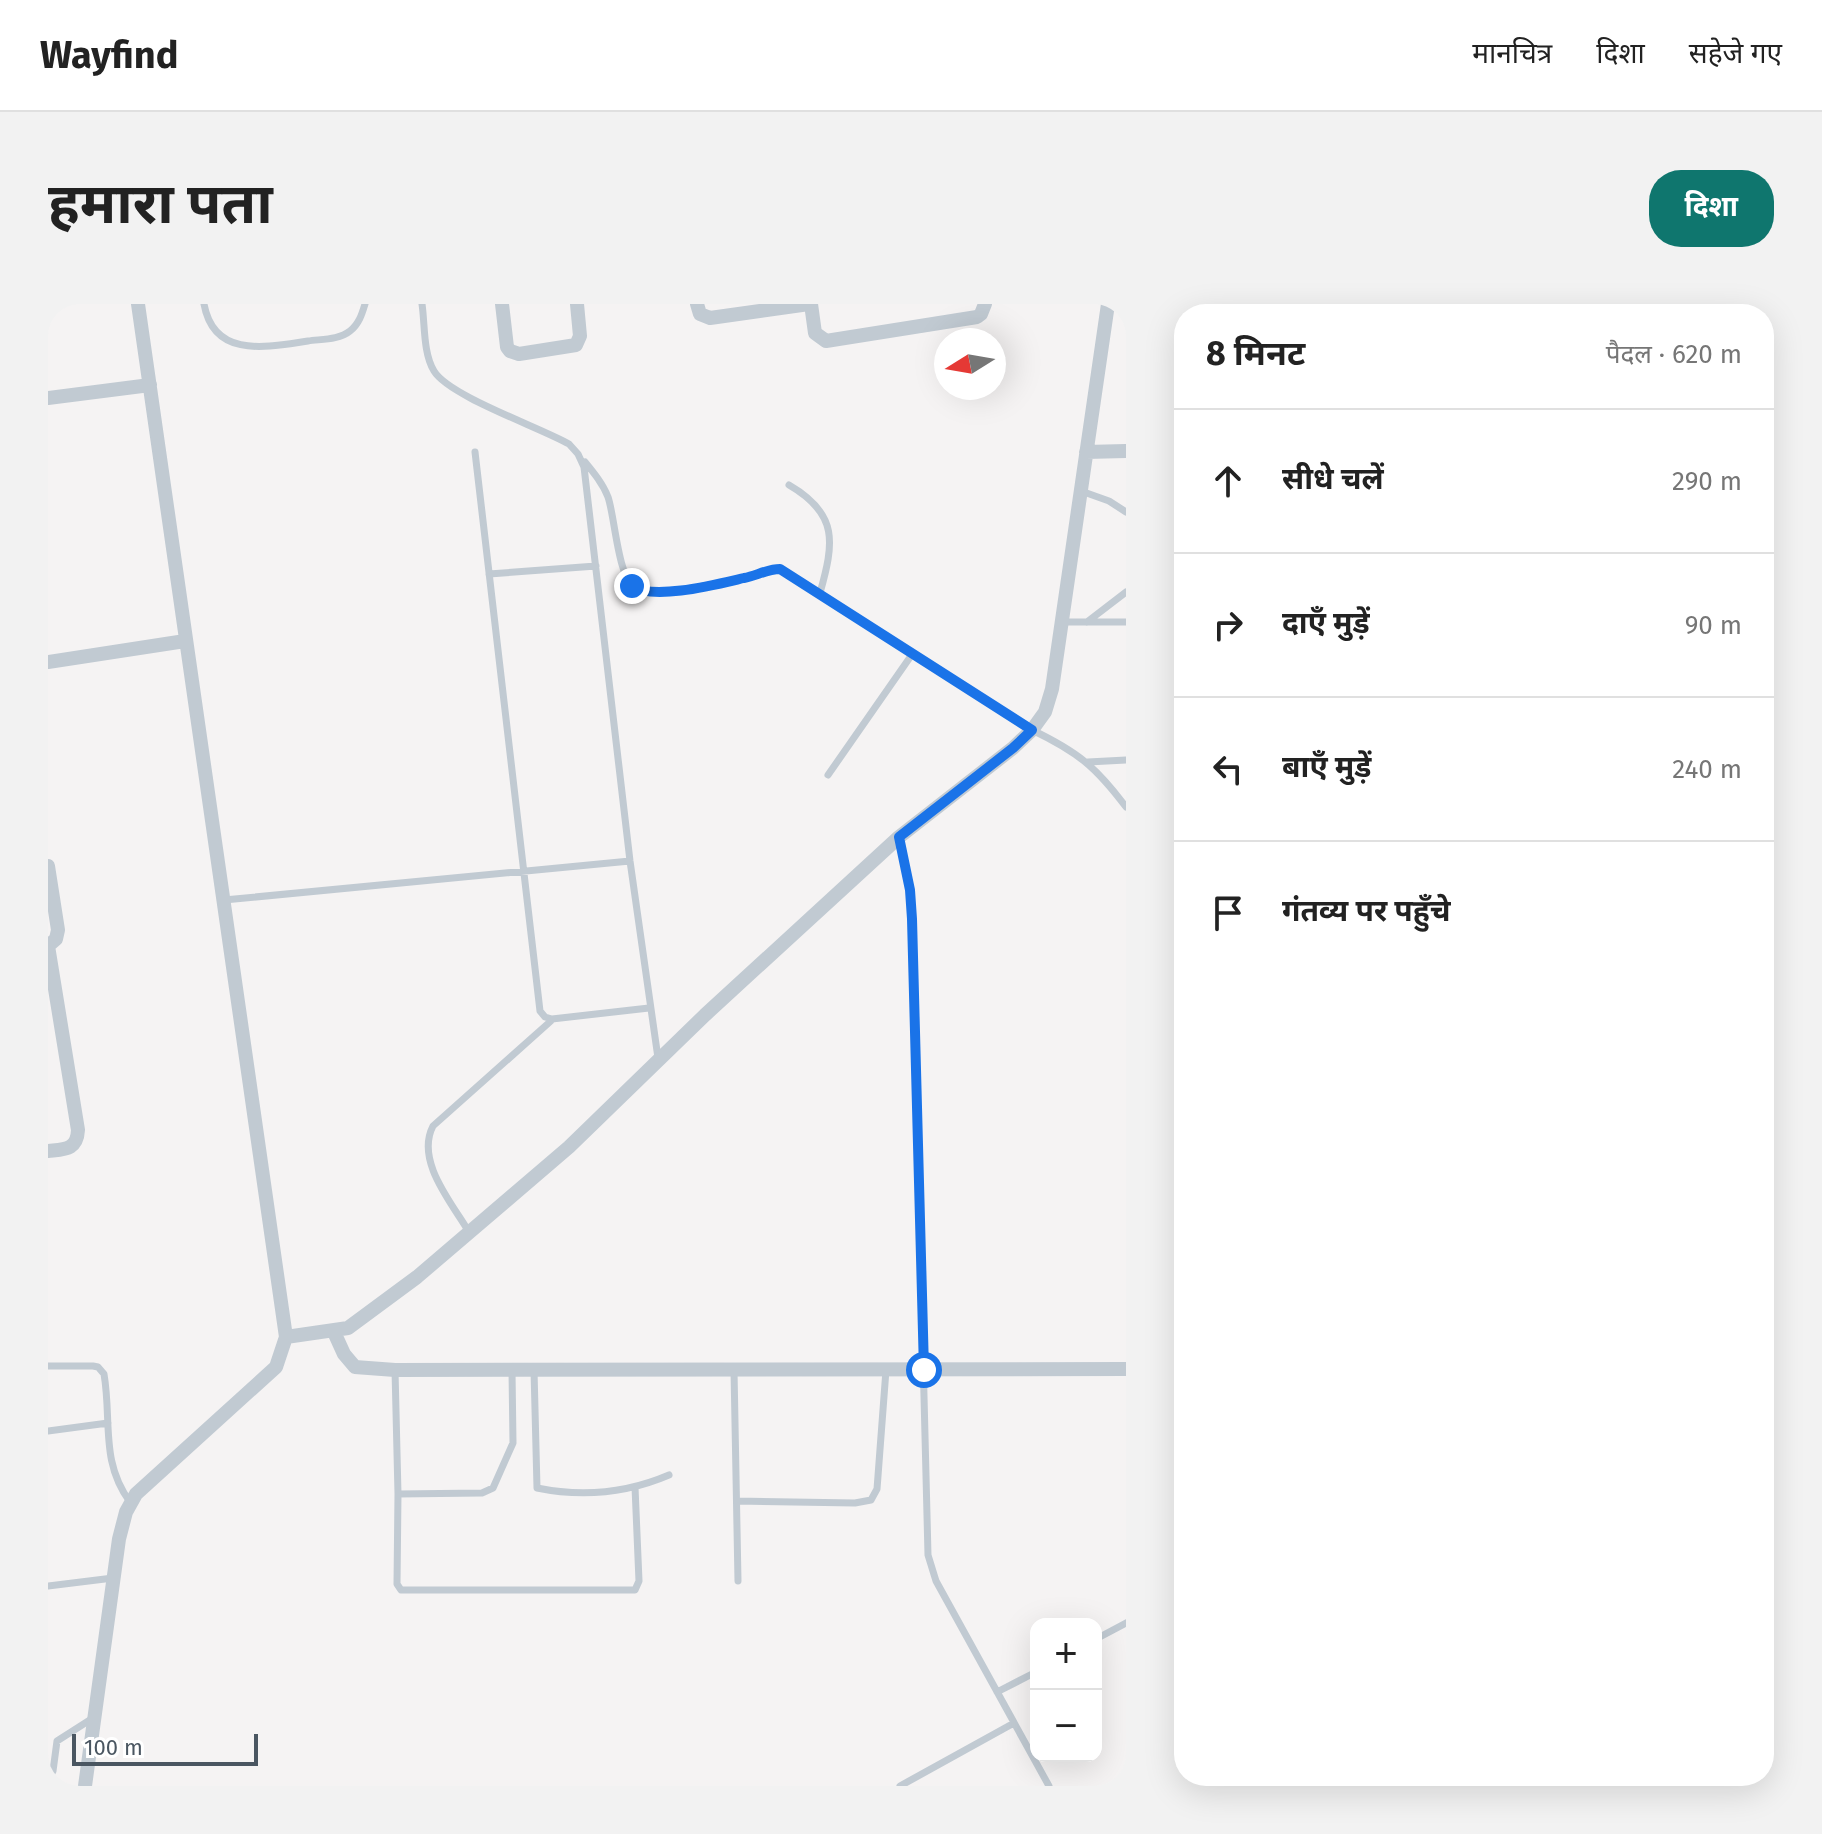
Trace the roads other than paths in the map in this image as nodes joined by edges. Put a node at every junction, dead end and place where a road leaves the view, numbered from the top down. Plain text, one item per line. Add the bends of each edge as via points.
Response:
1 (138, 304) edge
2 (204, 304) edge
3 (365, 304) edge
4 (422, 304) edge
5 (502, 304) edge
6 (577, 304) edge
7 (697, 304) edge
8 (810, 304) edge
9 (985, 304) edge
10 (1108, 304) edge
11 (150, 385) junction
12 (48, 398) edge
13 (1126, 451) edge
14 (475, 452) dead end
15 (1086, 452) junction
16 (578, 454) junction
17 (789, 485) dead end
18 (1081, 491) junction
19 (1126, 512) edge
20 (596, 566) junction
21 (489, 574) junction
22 (1126, 592) edge
23 (820, 593) junction
24 (1062, 622) junction
25 (1087, 622) junction
26 (1126, 622) edge
27 (185, 641) junction
28 (913, 653) junction
29 (48, 662) edge
30 (1032, 730) junction
31 (1126, 760) edge
32 (1088, 762) junction
33 (828, 775) dead end
34 (1126, 807) edge
35 (899, 837) junction
36 (630, 861) junction
37 (48, 866) edge
38 (522, 872) junction
39 (222, 900) junction
40 (48, 946) edge
41 (649, 1008) junction
42 (552, 1019) junction
43 (658, 1060) junction
44 (48, 1151) edge
45 (469, 1232) junction
46 (334, 1332) junction
47 (286, 1337) junction
48 (48, 1366) edge
49 (534, 1368) junction
50 (512, 1369) junction
51 (1126, 1369) edge
52 (395, 1370) junction
53 (734, 1370) junction
54 (886, 1370) junction
55 (924, 1370) junction
56 (108, 1423) junction
57 (48, 1431) edge
58 (669, 1475) dead end
59 (635, 1487) junction
60 (398, 1494) junction
61 (737, 1501) junction
62 (130, 1502) junction
63 (114, 1578) junction
64 (738, 1581) dead end
65 (48, 1586) edge
66 (1126, 1623) edge
67 (1102, 1636) edge
68 (1030, 1675) edge
69 (997, 1692) junction
70 (95, 1717) junction
71 (1014, 1723) junction
72 (48, 1780) edge
73 (85, 1786) edge
74 (900, 1786) edge
75 (1049, 1786) edge

1 - 11 street
2 - 3 lane via 208,319 224,337 264,348 346,334
4 - 16 lane via 430,362 443,381 552,434
5 - 6 street via 507,347 519,354 573,348 580,336
7 - 8 street via 700,314 710,318
8 - 9 street via 815,333 826,341 977,317
10 - 15 street
11 - 12 street
11 - 27 street
13 - 15 street
14 - 21 lane
15 - 18 street
16 - 20 lane
16 - 23 lane via 606,493 625,575 637,590 708,586 774,569
17 - 23 lane via 816,505 830,534
18 - 19 lane
18 - 24 street
20 - 21 lane
20 - 36 lane
21 - 38 lane
22 - 25 lane
23 - 28 lane
24 - 25 lane
24 - 30 street via 1052,689
25 - 26 lane
27 - 29 street
27 - 39 street
28 - 30 lane
28 - 33 lane
30 - 32 lane
30 - 35 street
31 - 32 lane
32 - 34 lane
35 - 43 street
35 - 55 lane via 912,919
36 - 38 lane
36 - 41 lane
37 - 40 street via 58,930
38 - 39 lane
38 - 42 lane via 540,1011
39 - 47 street
40 - 44 street via 78,1130 72,1147
41 - 42 lane
41 - 43 lane
42 - 45 lane via 429,1133 432,1168
43 - 45 street via 569,1147
45 - 46 street via 358,1323
46 - 47 street
46 - 52 street via 355,1367
47 - 62 street via 276,1367
48 - 56 lane via 101,1370
49 - 50 street
49 - 53 street
49 - 59 lane via 537,1488 594,1493
50 - 52 street
50 - 60 lane via 514,1437 493,1488 482,1493
51 - 55 street
52 - 60 lane
53 - 54 street
53 - 61 lane
54 - 55 street
54 - 61 lane via 877,1489 871,1500
55 - 69 lane via 928,1555 936,1581
56 - 57 lane
56 - 62 lane via 113,1474
58 - 59 lane
59 - 60 lane via 639,1581 632,1591 401,1590
61 - 64 lane
62 - 63 street
63 - 65 lane
63 - 70 street
66 - 67 lane
68 - 69 lane
69 - 71 lane
70 - 72 lane via 57,1741
70 - 73 street
71 - 74 lane
71 - 75 lane

